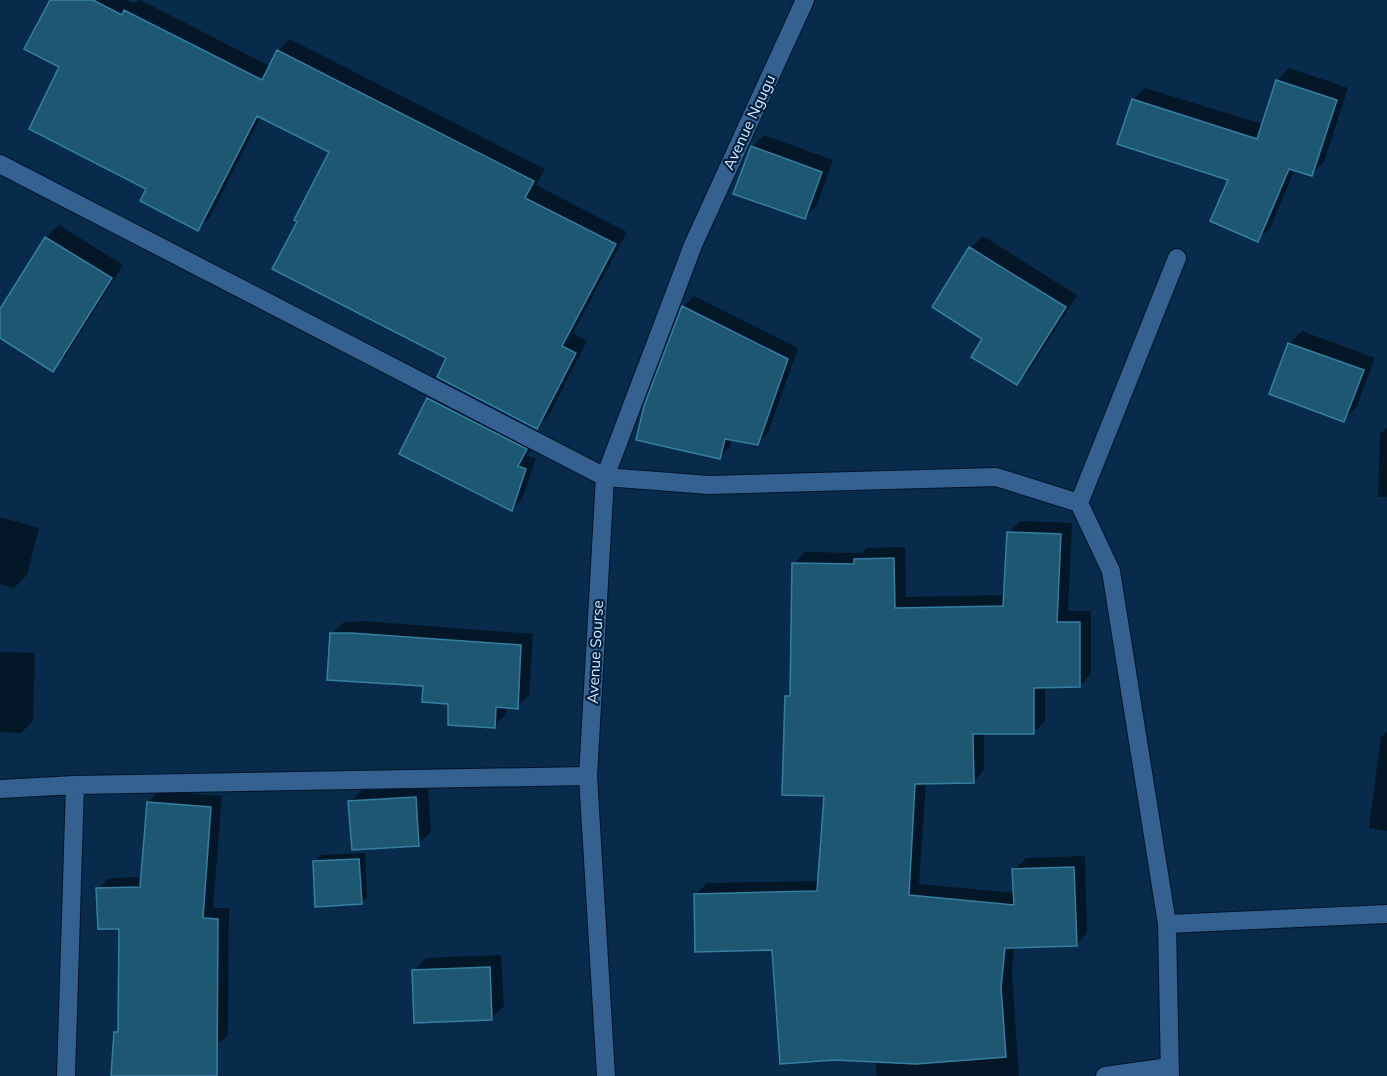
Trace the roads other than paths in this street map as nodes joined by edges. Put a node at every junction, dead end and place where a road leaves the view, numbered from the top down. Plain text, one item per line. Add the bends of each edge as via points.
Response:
1 (805, 0) edge
2 (0, 164) edge
3 (693, 245) joint
4 (1177, 258) dead end
5 (605, 477) junction
6 (1079, 503) junction
7 (588, 776) junction
8 (75, 784) junction
9 (0, 789) edge
10 (1387, 914) edge
11 (1167, 924) junction
12 (1170, 1071) edge
13 (66, 1076) edge
14 (606, 1076) edge
15 (1106, 1076) edge

1 - 3 street, Avenue Ngugu
2 - 5 street
3 - 5 street, Avenue Sourse
4 - 6 street
5 - 6 street via 709,485 996,477
5 - 7 street, Avenue Sourse
6 - 11 street via 1111,571
7 - 8 street
7 - 14 street, Avenue Sourse
8 - 9 street
8 - 13 street
10 - 11 street
11 - 12 street
12 - 15 street

